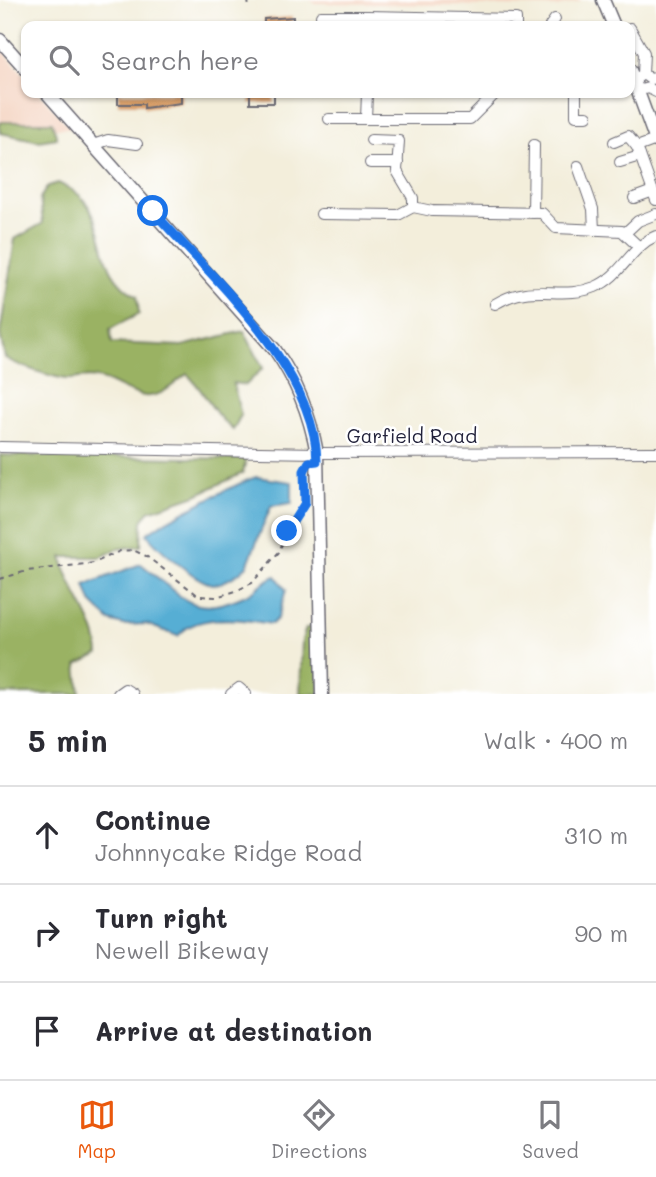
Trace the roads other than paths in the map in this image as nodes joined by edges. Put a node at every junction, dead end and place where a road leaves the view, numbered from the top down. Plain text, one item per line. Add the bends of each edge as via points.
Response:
1 (603, 0) edge
2 (321, 16) dead end
3 (367, 21) edge
4 (516, 21) edge
5 (612, 21) edge
6 (635, 37) edge
7 (0, 40) edge
8 (21, 63) edge
9 (635, 80) edge
10 (655, 86) edge
11 (51, 98) edge
12 (367, 98) edge
13 (491, 98) edge
14 (576, 98) edge
15 (587, 116) dead end
16 (329, 119) dead end
17 (366, 119) junction
18 (371, 140) dead end
19 (656, 141) edge
20 (614, 142) dead end
21 (137, 144) dead end
22 (93, 145) junction
23 (534, 145) dead end
24 (638, 151) junction
25 (620, 162) dead end
26 (370, 163) dead end
27 (398, 163) junction
28 (578, 166) dead end
29 (654, 195) edge
30 (634, 198) dead end
31 (413, 207) junction
32 (533, 213) junction
33 (321, 214) dead end
34 (656, 214) edge
35 (594, 230) junction
36 (625, 233) junction
37 (656, 236) edge
38 (638, 247) junction
39 (495, 304) dead end
40 (0, 447) edge
41 (656, 452) edge
42 (317, 457) junction
43 (118, 694) edge
44 (133, 694) edge
45 (231, 694) edge
46 (246, 694) edge
47 (323, 694) edge

1 - 5 main road
2 - 3 street
3 - 4 street
6 - 9 street via 644,53
7 - 8 main road
9 - 10 street
9 - 10 street via 650,79
9 - 19 main road
11 - 22 main road
12 - 17 street
13 - 17 street via 470,119
14 - 15 street via 576,116
16 - 17 street
18 - 27 street via 399,141
19 - 24 street
20 - 24 street via 628,136
21 - 22 street via 108,140
22 - 42 main road via 275,350 298,388
23 - 32 street
24 - 25 street
24 - 29 street
26 - 27 street
27 - 31 street via 397,171 413,198
28 - 35 street via 593,209
29 - 30 street
31 - 32 street
31 - 33 street via 398,215
32 - 35 street via 542,213 556,228
34 - 36 street
35 - 36 street
36 - 38 street
37 - 38 street
38 - 39 street via 609,281 591,289 531,290
40 - 42 street, Garfield Road
41 - 42 street, Garfield Road
42 - 47 main road
43 - 44 street via 125,688
45 - 46 street via 239,688

